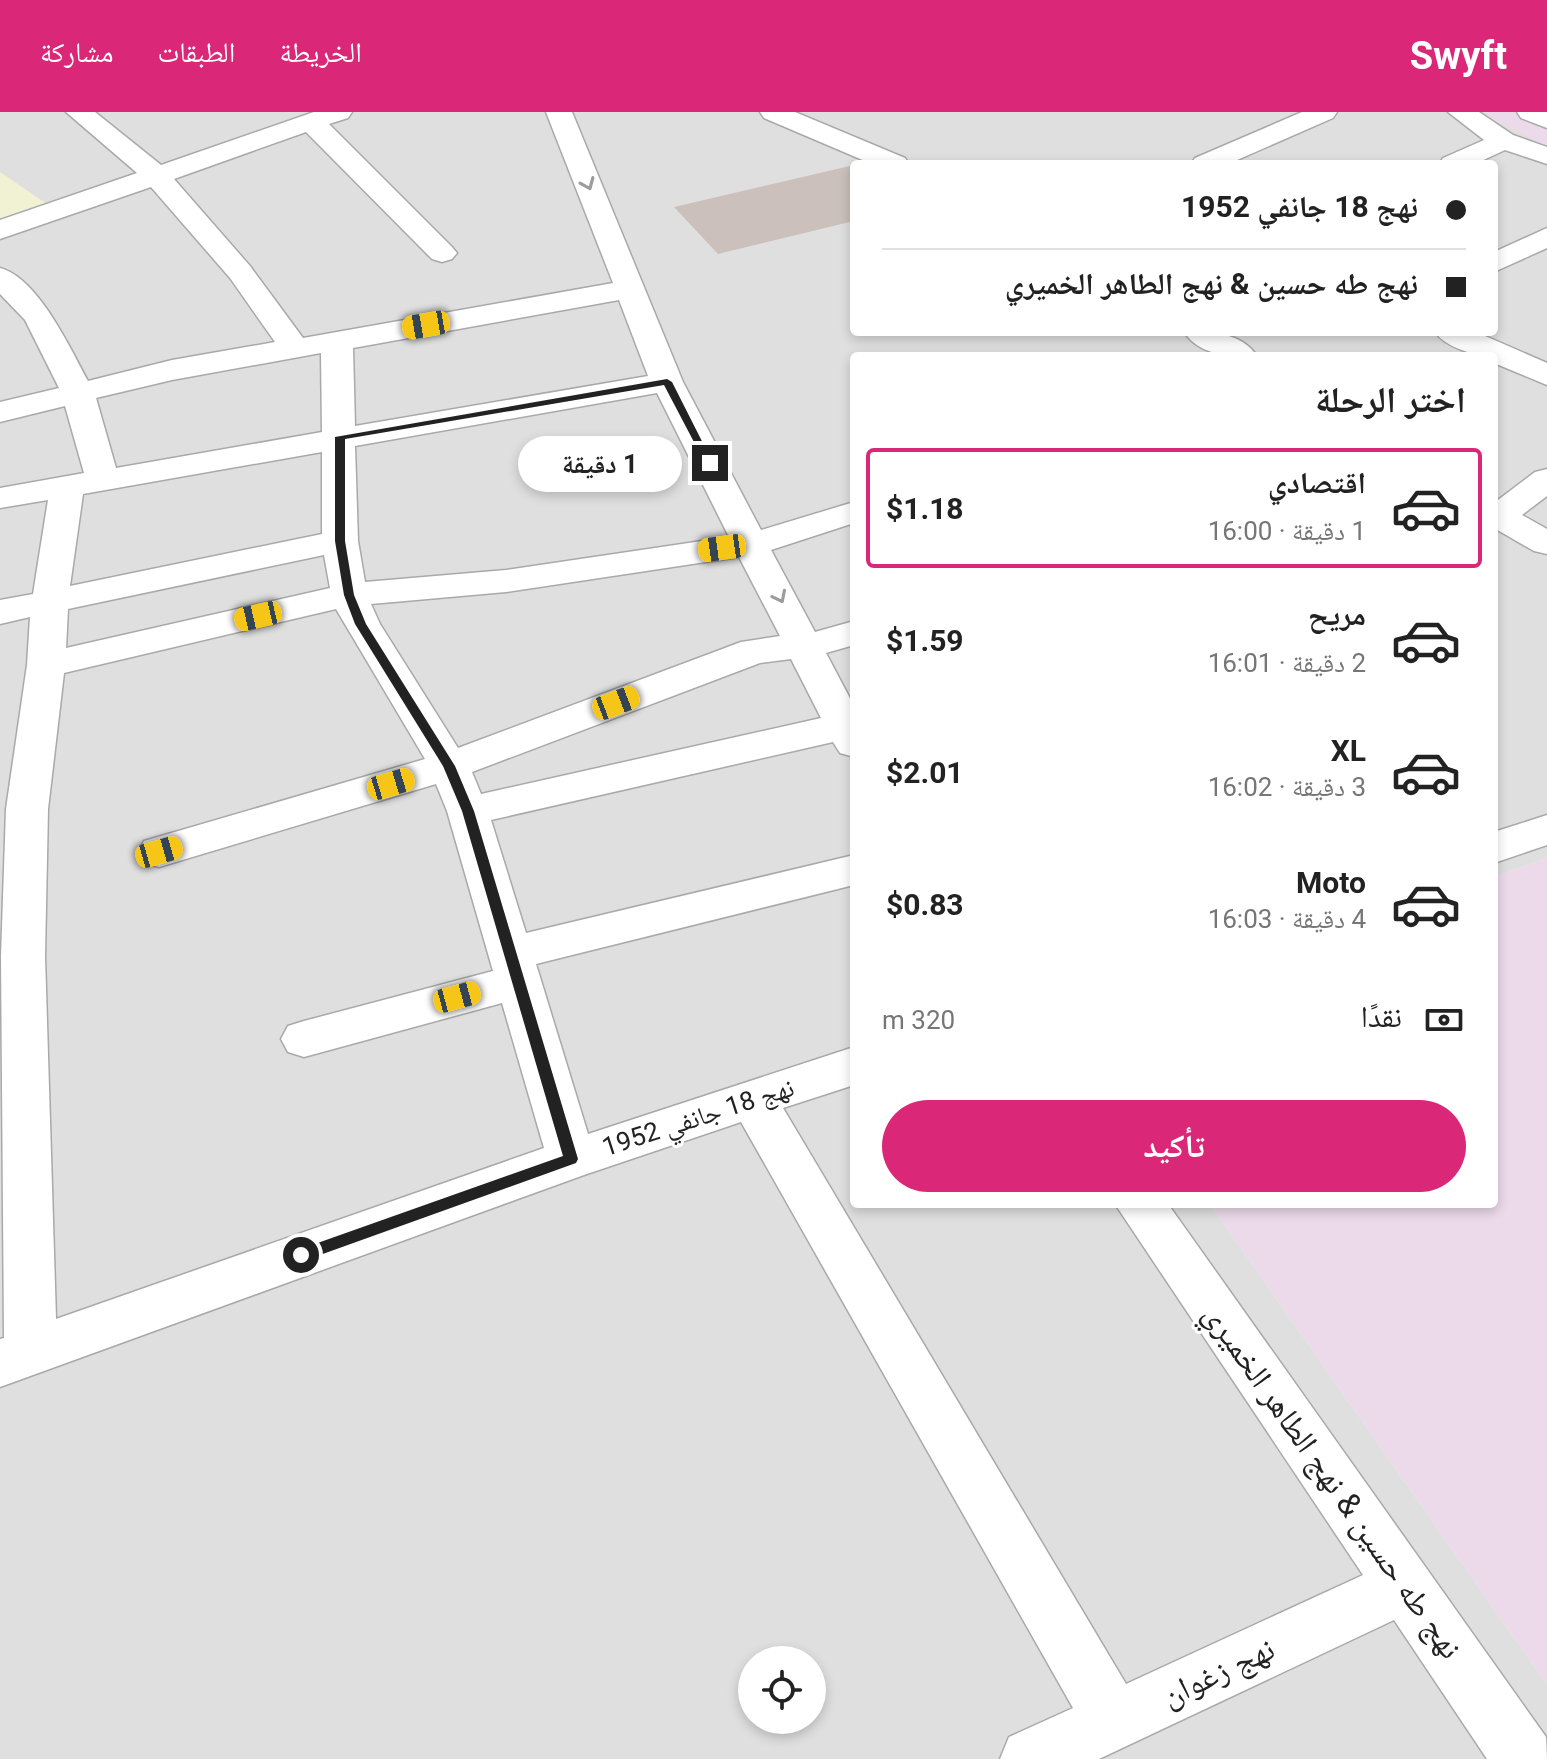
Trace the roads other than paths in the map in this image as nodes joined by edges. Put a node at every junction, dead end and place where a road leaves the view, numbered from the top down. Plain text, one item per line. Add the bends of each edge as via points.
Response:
1 (79, 112) edge
2 (339, 112) edge
3 (559, 112) edge
4 (773, 112) edge
5 (1324, 112) edge
6 (1461, 112) edge
7 (1530, 112) edge
8 (840, 117) dead end
9 (1547, 120) edge
10 (312, 123) junction
11 (810, 127) junction
12 (1504, 141) junction
13 (1547, 156) edge
14 (886, 160) edge
15 (1214, 160) edge
16 (1462, 160) edge
17 (156, 175) junction
18 (0, 230) edge
19 (1547, 237) edge
20 (442, 253) dead end
21 (1498, 261) edge
22 (0, 277) edge
23 (632, 289) junction
24 (1206, 336) edge
25 (1459, 336) edge
26 (337, 340) junction
27 (1547, 342) edge
28 (295, 348) junction
29 (1234, 352) edge
30 (1496, 352) edge
31 (1498, 353) edge
32 (1512, 359) junction
33 (1547, 375) edge
34 (667, 382) junction
35 (78, 393) junction
36 (0, 412) edge
37 (340, 437) junction
38 (1547, 479) edge
39 (85, 483) junction
40 (0, 498) edge
41 (850, 513) edge
42 (1498, 514) edge
43 (1498, 516) edge
44 (340, 541) junction
45 (1547, 543) edge
46 (753, 544) junction
47 (349, 595) junction
48 (50, 601) junction
49 (0, 612) edge
50 (850, 634) edge
51 (806, 646) junction
52 (46, 665) junction
53 (849, 735) edge
54 (449, 766) junction
55 (468, 811) junction
56 (1547, 830) edge
57 (1498, 847) edge
58 (159, 852) dead end
59 (850, 871) edge
60 (514, 968) junction
61 (304, 1039) dead end
62 (850, 1067) edge
63 (753, 1100) junction
64 (13, 1141) edge
65 (571, 1159) junction
66 (1143, 1208) edge
67 (16, 1357) edge
68 (1406, 1585) junction
69 (1113, 1720) junction
70 (1031, 1759) edge
71 (1524, 1759) edge

1 - 17 street
2 - 10 street
3 -> 23 street
4 - 11 street
5 - 15 street
6 - 12 street
7 - 9 street
8 - 11 street
10 - 17 street
10 - 20 street
11 - 14 street
12 - 13 street
12 - 16 street
17 - 18 street
17 - 28 street via 240,272
19 - 21 street
22 - 35 street via 38,316
23 - 26 street
23 - 34 street
24 - 29 street
25 - 30 street
26 - 28 street
26 - 37 street
27 - 32 street
28 - 35 street
31 - 32 street
32 - 33 street
34 - 37 street
34 - 46 street
35 - 36 street
35 - 39 street
37 - 39 street
37 - 44 street
38 - 42 street
39 - 40 street
39 - 48 street
41 - 46 street
43 - 45 street
44 - 47 street
44 - 48 street
46 - 47 street via 506,581
46 -> 51 street
47 - 52 street
47 - 54 street via 361,624
48 - 49 street
48 - 52 street
50 - 51 street
51 - 53 street
51 - 54 street via 754,651
52 - 64 street via 27,809
53 - 55 street
54 - 55 street
54 - 58 street
55 - 60 street
56 - 57 street
59 - 60 street
60 - 61 street
60 - 65 street
62 - 63 street, نهج 18 جانفي 1952
63 - 65 street, نهج 18 جانفي 1952
63 - 69 street
64 - 67 street
65 - 67 street, نهج 18 جانفي 1952
66 - 68 street, نهج طه حسين & نهج الطاهر الخميري
68 - 69 street, نهج زغوان
68 - 71 street, نهج طه حسين & نهج الطاهر الخميري
69 - 70 street, نهج زغوان

